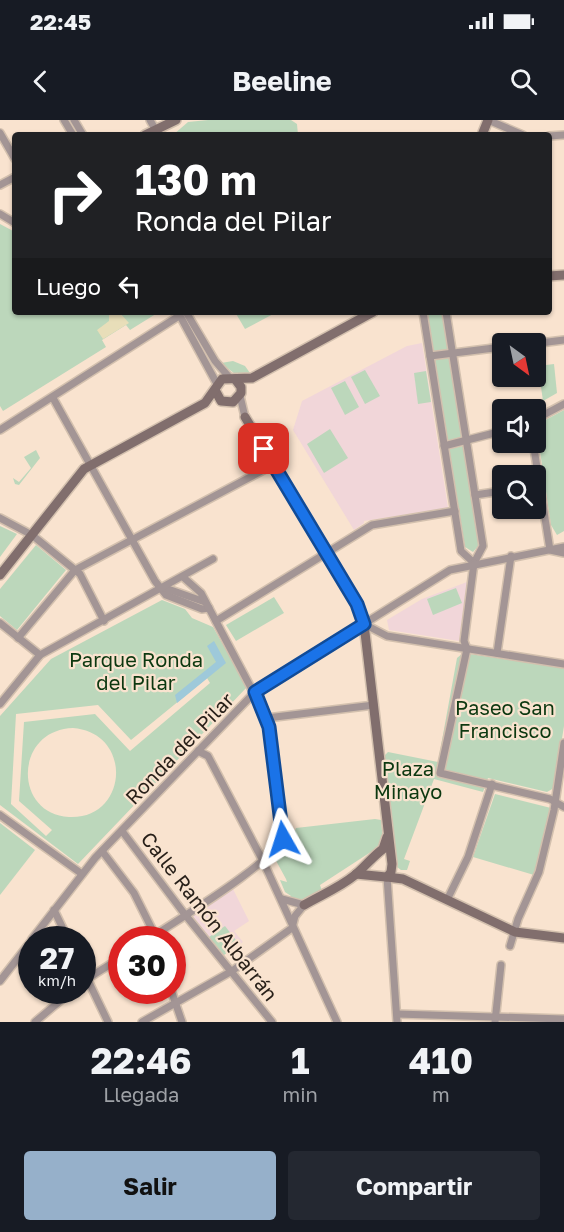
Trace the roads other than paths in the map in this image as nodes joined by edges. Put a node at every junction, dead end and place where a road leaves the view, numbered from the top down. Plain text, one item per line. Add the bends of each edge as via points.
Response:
1 (150, 120) edge
2 (176, 120) edge
3 (488, 120) edge
4 (155, 129) junction
5 (150, 132) edge
6 (516, 132) edge
7 (0, 133) edge
8 (12, 154) edge
9 (178, 315) edge
10 (182, 315) edge
11 (182, 315) edge
12 (358, 315) edge
13 (423, 315) edge
14 (447, 315) edge
15 (564, 340) edge
16 (546, 342) edge
17 (492, 348) edge
18 (453, 353) junction
19 (430, 356) junction
20 (232, 379) junction
21 (216, 387) junction
22 (240, 396) junction
23 (53, 398) junction
24 (229, 403) junction
25 (564, 404) edge
26 (546, 414) edge
27 (244, 417) junction
28 (0, 430) edge
29 (492, 433) edge
30 (467, 441) junction
31 (444, 446) junction
32 (91, 465) junction
33 (273, 465) junction
34 (492, 492) edge
35 (475, 495) junction
36 (455, 511) junction
37 (0, 518) edge
38 (544, 519) edge
39 (32, 535) junction
40 (132, 539) junction
41 (564, 547) edge
42 (550, 550) junction
43 (325, 553) junction
44 (564, 553) edge
45 (511, 556) junction
46 (213, 560) dead end
47 (474, 563) junction
48 (75, 570) junction
49 (0, 575) edge
50 (183, 577) junction
51 (163, 589) junction
52 (207, 605) junction
53 (104, 621) junction
54 (216, 621) junction
55 (0, 623) edge
56 (364, 624) junction
57 (18, 638) junction
58 (467, 649) junction
59 (497, 653) junction
60 (40, 655) junction
61 (564, 664) edge
62 (255, 692) junction
63 (0, 704) edge
64 (374, 705) junction
65 (267, 718) junction
66 (564, 743) edge
67 (198, 751) junction
68 (492, 784) junction
69 (555, 802) junction
70 (564, 807) edge
71 (0, 815) edge
72 (387, 823) junction
73 (122, 831) junction
74 (102, 851) junction
75 (376, 854) junction
76 (263, 861) junction
77 (368, 862) junction
78 (392, 865) junction
79 (82, 874) junction
80 (356, 874) junction
81 (372, 876) junction
82 (386, 877) junction
83 (403, 879) junction
84 (282, 899) junction
85 (447, 900) junction
86 (304, 905) junction
87 (54, 910) junction
88 (185, 915) junction
89 (42, 926) edge
90 (62, 926) edge
91 (148, 926) edge
92 (170, 926) edge
93 (294, 926) junction
94 (515, 932) junction
95 (564, 938) edge
96 (510, 946) dead end
97 (18, 957) edge
98 (501, 965) dead end
99 (232, 971) junction
100 (0, 981) edge
101 (186, 997) edge
102 (96, 1000) edge
103 (56, 1004) edge
104 (174, 1004) edge
105 (176, 1004) edge
106 (397, 1018) edge
107 (495, 1019) edge
108 (564, 1019) edge
109 (35, 1022) edge
110 (108, 1022) edge
111 (142, 1022) edge
112 (182, 1022) edge
113 (272, 1022) edge
114 (337, 1022) edge

1 - 4 street
2 - 4 street
3 - 6 street
4 - 5 street
7 - 8 street
9 - 23 street
10 - 20 street via 215,362
11 - 21 street
12 - 20 street via 252,378
13 - 19 street
14 - 18 street
15 - 16 street
17 - 18 street
18 - 19 street
18 - 30 street
19 - 31 street
20 - 21 street
20 - 22 street via 241,387
21 - 24 street via 219,400
21 - 32 street via 205,403
22 - 24 street
22 - 27 street
23 - 28 street
23 - 32 street
24 - 27 street
25 - 26 street
27 - 33 street
29 - 30 street
30 - 31 street
30 - 35 street
31 - 36 street
32 - 39 street
32 - 40 street
33 - 40 street
33 - 43 street
34 - 35 street
35 - 47 street via 483,546
36 - 43 street via 372,525
36 - 47 street via 461,551
37 - 39 street
38 - 42 street
39 - 48 street
39 - 49 street
40 - 48 street
40 - 51 street
41 - 42 street, Ronda del Pilar
42 - 44 street
42 - 45 street, Ronda del Pilar
43 - 54 street
43 - 56 street via 357,604
45 - 47 street, Ronda del Pilar
45 - 59 street
46 - 50 street
47 - 56 street, Ronda del Pilar via 450,570
47 - 58 street via 464,641
48 - 53 street
48 - 57 street
50 - 51 street
50 - 52 street via 196,586
51 - 52 street via 170,588
51 - 53 street
52 - 54 street
53 - 60 street
54 - 62 street
55 - 57 street
56 - 58 street via 387,636
56 - 62 street, Ronda del Pilar
56 - 64 street
57 - 60 street
58 - 59 street
58 - 68 street via 440,773
59 - 61 street
60 - 63 street
62 - 65 street
62 - 67 street, Ronda del Pilar
64 - 65 street
64 - 72 street
65 - 76 street via 283,836
66 - 69 street
67 - 73 street, Ronda del Pilar
67 - 76 street via 208,756
68 - 69 street
68 - 85 street via 468,857
69 - 70 street
69 - 94 street via 539,872
71 - 79 street
72 - 75 street via 386,845
72 - 78 street
73 - 74 street, Ronda del Pilar
73 - 88 street, Calle Ramón Albarrán
74 - 79 street, Ronda del Pilar
74 - 91 street via 134,893
75 - 77 street
75 - 78 street via 387,856
76 - 84 street
76 - 88 street
77 - 80 street
77 - 81 street
78 - 82 street
78 - 83 street
79 - 87 street, Ronda del Pilar
80 - 81 street
80 - 86 street
81 - 82 street
82 - 83 street
82 - 106 street
83 - 85 street
84 - 86 street
84 - 93 street
85 - 94 street
86 - 93 street via 295,916
87 - 89 street, Ronda del Pilar
87 - 90 street
88 - 92 street
88 - 99 street, Calle Ramón Albarrán
93 - 99 street
93 - 114 street
94 - 95 street
94 - 96 street
97 - 100 street, Ronda del Pilar
98 - 107 street
99 - 101 street
99 - 113 street, Calle Ramón Albarrán
102 - 110 street
103 - 109 street
104 - 111 street
105 - 112 street
106 - 107 street
107 - 108 street

